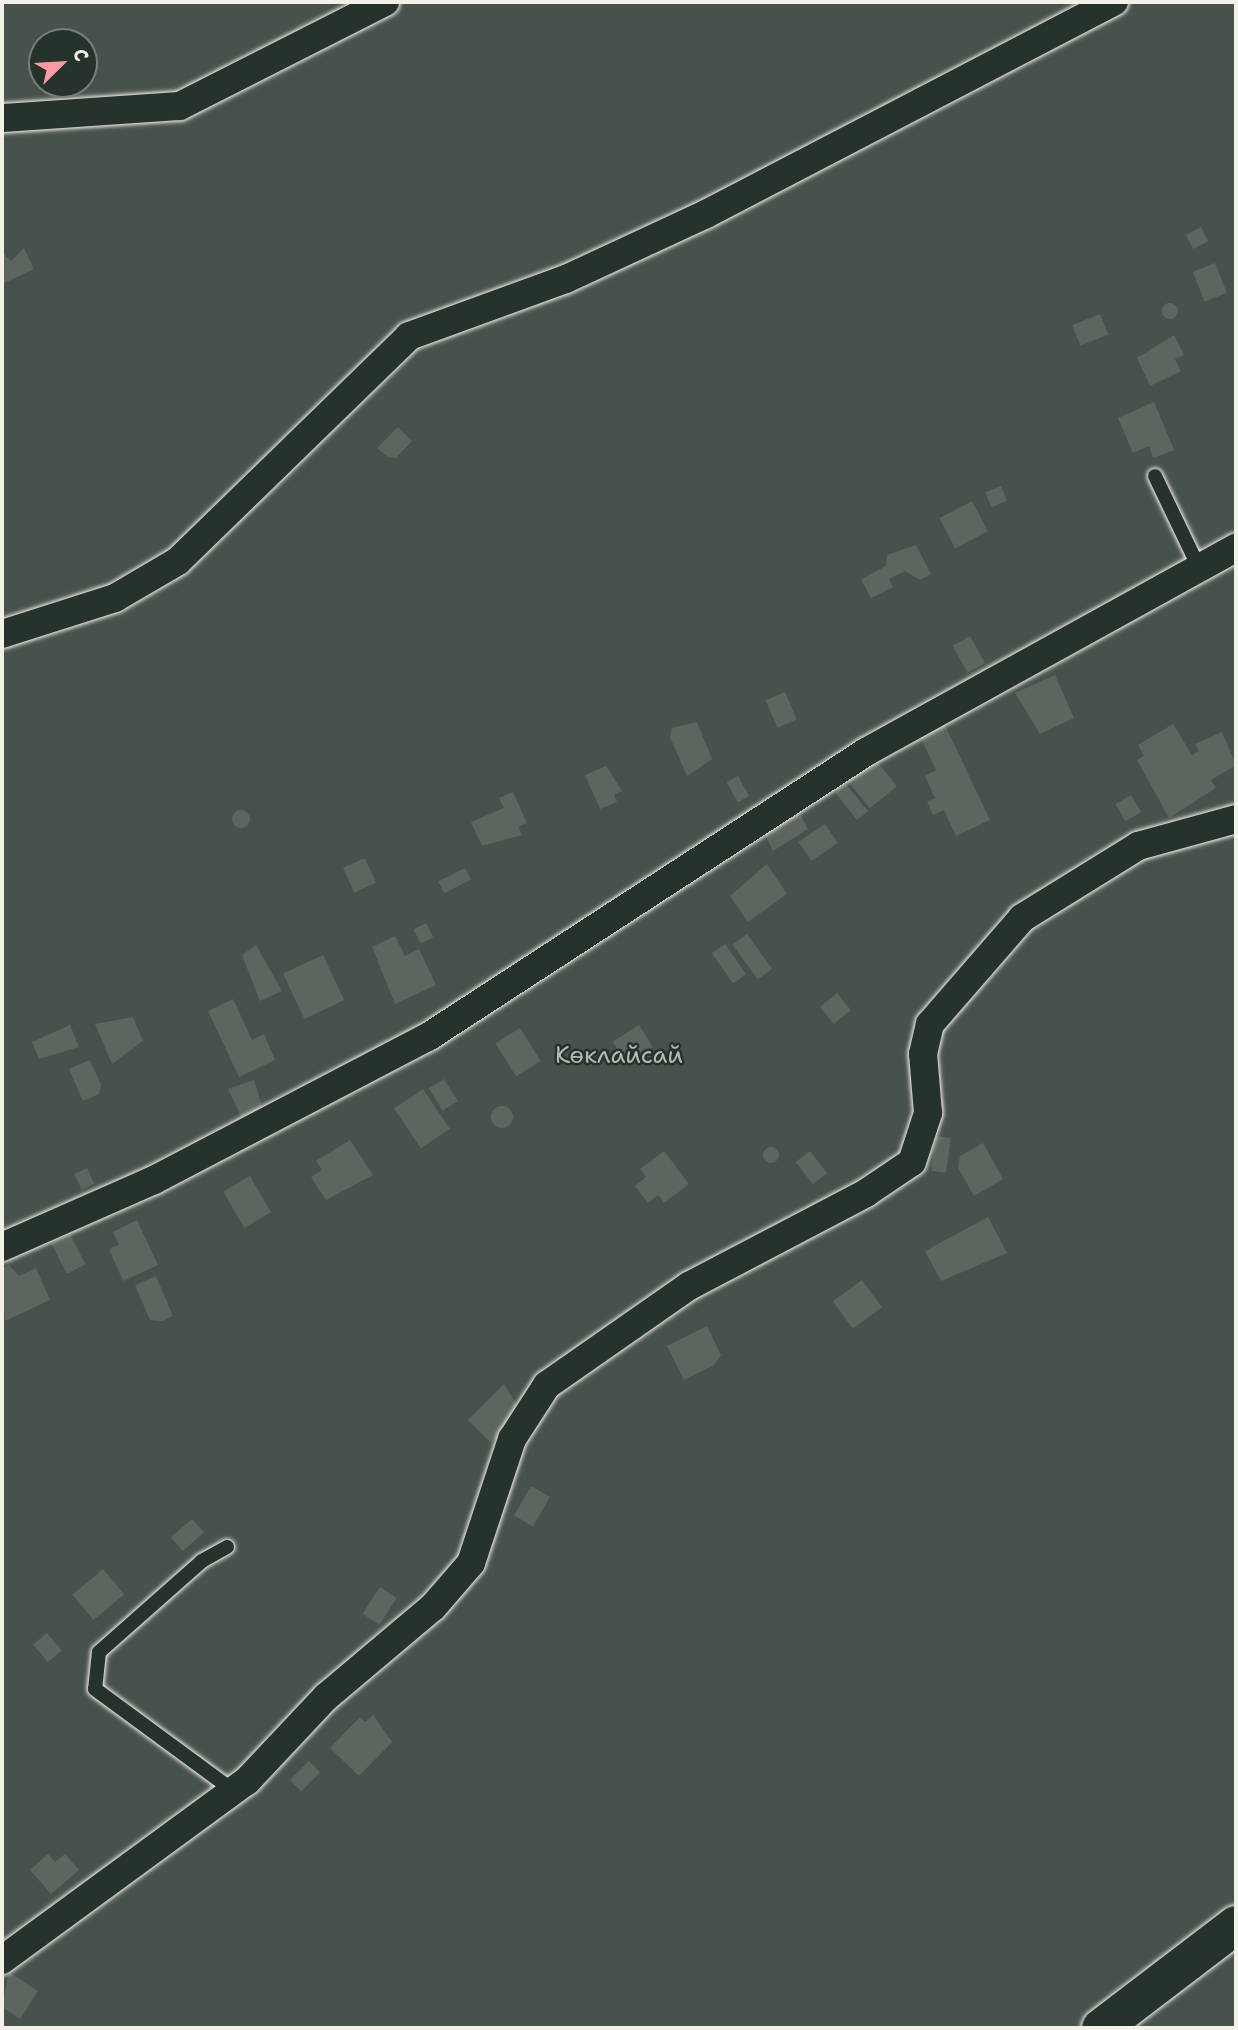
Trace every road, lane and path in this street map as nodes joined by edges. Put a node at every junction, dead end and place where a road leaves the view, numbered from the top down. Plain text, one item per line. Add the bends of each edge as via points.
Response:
1 (385, 2) edge
2 (1114, 2) edge
3 (2, 118) edge
4 (1155, 476) dead end
5 (1236, 548) edge
6 (1199, 568) junction
7 (2, 634) edge
8 (1236, 819) edge
9 (2, 1247) edge
10 (227, 1547) dead end
11 (234, 1791) junction
12 (1236, 1925) edge
13 (2, 1960) edge
14 (1101, 2028) edge

1 - 3 street via 180,106
2 - 7 street via 706,214 566,279 408,336 178,561 115,598
4 - 6 lane
5 - 6 street
6 - 9 street via 866,752 428,1037 154,1180
8 - 11 street via 1138,846 1022,918 930,1024 923,1054 928,1114 912,1162 866,1193 689,1286 547,1385 512,1439 471,1563
10 - 11 lane via 202,1561 99,1652 95,1689
11 - 13 street
12 - 14 street

